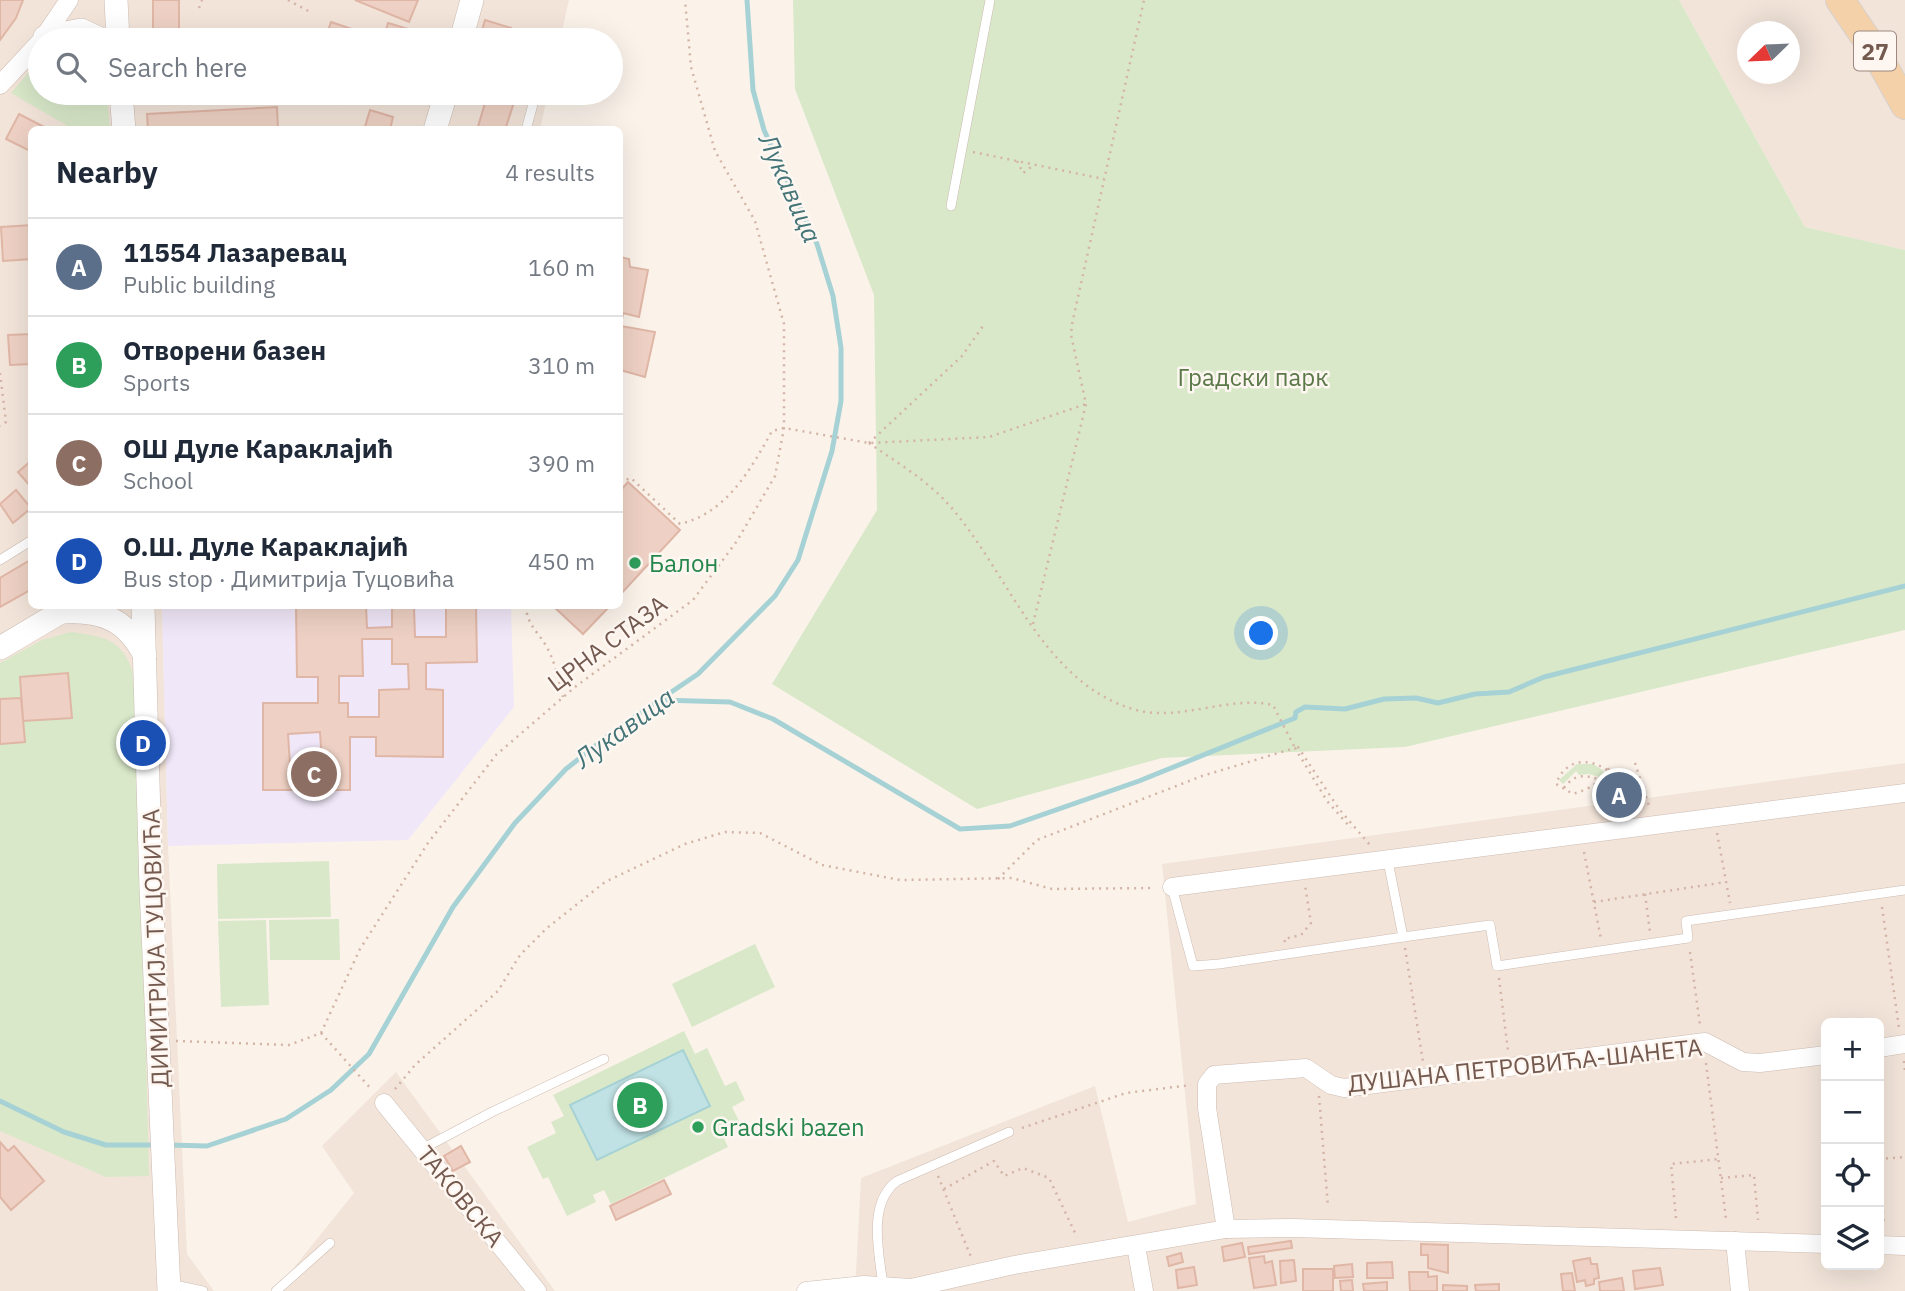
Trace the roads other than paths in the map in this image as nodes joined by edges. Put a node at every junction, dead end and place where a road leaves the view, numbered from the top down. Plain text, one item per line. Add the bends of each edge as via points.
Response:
1 (69, 0) edge
2 (116, 0) edge
3 (990, 0) edge
4 (1840, 0) edge
5 (467, 2) edge
6 (50, 28) edge
7 (117, 28) edge
8 (463, 28) edge
9 (28, 55) edge
10 (0, 85) edge
11 (122, 105) edge
12 (442, 105) edge
13 (533, 105) edge
14 (1905, 105) edge
15 (124, 126) edge
16 (436, 126) edge
17 (527, 126) edge
18 (951, 206) dead end
19 (28, 543) edge
20 (0, 561) edge
21 (68, 609) edge
22 (143, 609) edge
23 (0, 648) edge
24 (145, 656) junction
25 (1905, 793) edge
26 (1388, 861) junction
27 (1172, 887) joint
28 (1905, 890) edge
29 (1403, 937) junction
30 (1902, 1038) edge
31 (1884, 1046) edge
32 (1821, 1056) edge
33 (604, 1059) dead end
34 (384, 1103) road end
35 (1009, 1132) road end
36 (422, 1149) junction
37 (1226, 1229) junction
38 (1735, 1241) junction
39 (330, 1243) dead end
40 (1821, 1244) edge
41 (1884, 1245) edge
42 (1136, 1246) junction
43 (1905, 1246) edge
44 (883, 1286) junction
45 (169, 1287) edge
46 (203, 1291) edge
47 (276, 1291) edge
48 (537, 1291) edge
49 (806, 1291) edge
50 (1144, 1291) edge
51 (1740, 1291) edge

1 - 6 street
2 - 7 street
3 - 18 lane
4 - 14 main road, 27
5 - 8 street
9 - 10 street
11 - 15 street
12 - 16 street
13 - 17 lane
19 - 20 lane
21 - 23 street
21 - 24 street via 112,616 131,633
22 - 24 street, ДИМИТРИЈА ТУЦОВИЋА
24 - 45 street, ДИМИТРИЈА ТУЦОВИЋА
25 - 26 street
26 - 27 street
26 - 29 lane
27 - 29 lane via 1193,966
28 - 29 lane via 1686,920 1688,938 1497,966 1490,925
30 - 31 street
32 - 37 street, ДУШАНА ПЕТРОВИЋА-ШАНЕТА via 1743,1062 1705,1042 1344,1088 1306,1068 1214,1075 1207,1084 1207,1108
33 - 36 lane
34 - 36 street, ТАКОВСКА
35 - 44 lane via 897,1181 888,1190 878,1222
36 - 48 street, ТАКОВСКА
37 - 38 street
37 - 42 street
38 - 40 street
38 - 51 street
39 - 47 lane
41 - 43 street
42 - 44 street via 911,1288
42 - 50 street
44 - 49 street
45 - 46 lane

